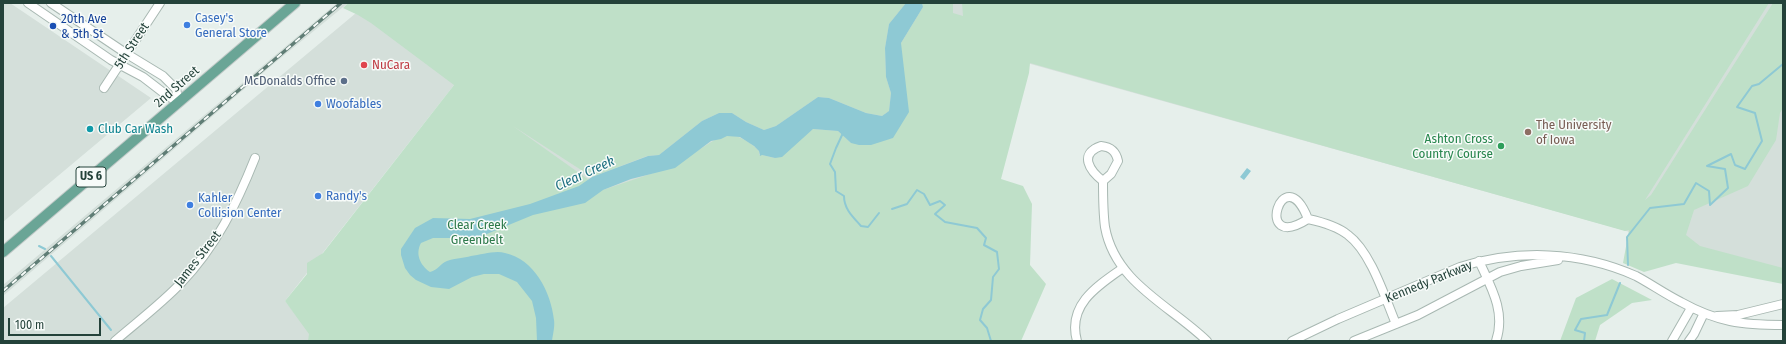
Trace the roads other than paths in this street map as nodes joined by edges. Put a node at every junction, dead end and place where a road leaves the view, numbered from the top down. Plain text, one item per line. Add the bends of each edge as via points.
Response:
1 (28, 3) edge
2 (51, 3) edge
3 (160, 3) edge
4 (295, 3) edge
5 (127, 54) junction
6 (119, 66) junction
7 (104, 88) dead end
8 (179, 102) junction
9 (255, 158) dead end
10 (1103, 181) dead end
11 (1308, 218) dead end
12 (3, 252) edge
13 (1574, 258) junction
14 (1479, 261) junction
15 (1123, 268) junction
16 (1487, 278) junction
17 (1386, 300) junction
18 (1783, 304) edge
19 (1691, 308) junction
20 (1707, 314) junction
21 (1396, 324) junction
22 (1783, 325) edge
23 (115, 341) edge
24 (1077, 341) edge
25 (1207, 341) edge
26 (1292, 341) edge
27 (1354, 341) edge
28 (1496, 341) edge
29 (1672, 341) edge
30 (1689, 341) edge

1 - 6 street
2 - 5 street
3 - 5 street, 5th Street
4 - 8 main road, 2nd Street / US 6
5 - 6 street, 5th Street
5 - 8 street via 172,83
6 - 7 street, 5th Street
6 - 8 street via 143,77
8 - 12 main road, 2nd Street / US 6
9 - 23 street, James Street via 221,231 206,253 169,295
10 - 15 street via 1105,228
11 - 17 street via 1339,228 1356,242 1367,257
13 - 14 street, Kennedy Parkway via 1524,255
13 - 16 street, Kennedy Parkway via 1521,266
13 - 19 street, Kennedy Parkway via 1622,271
14 - 16 street
14 - 17 street, Kennedy Parkway
15 - 24 street via 1098,286 1083,302 1075,317
15 - 25 street via 1141,287
16 - 21 street, Kennedy Parkway via 1447,301
16 - 28 street via 1495,294 1500,314
17 - 21 street
17 - 26 street, Kennedy Parkway
18 - 20 street, Kennedy Parkway via 1738,316
19 - 20 street, Kennedy Parkway
19 - 29 street
20 - 22 street, Kennedy Parkway via 1727,321
20 - 30 street
21 - 27 street, Kennedy Parkway

